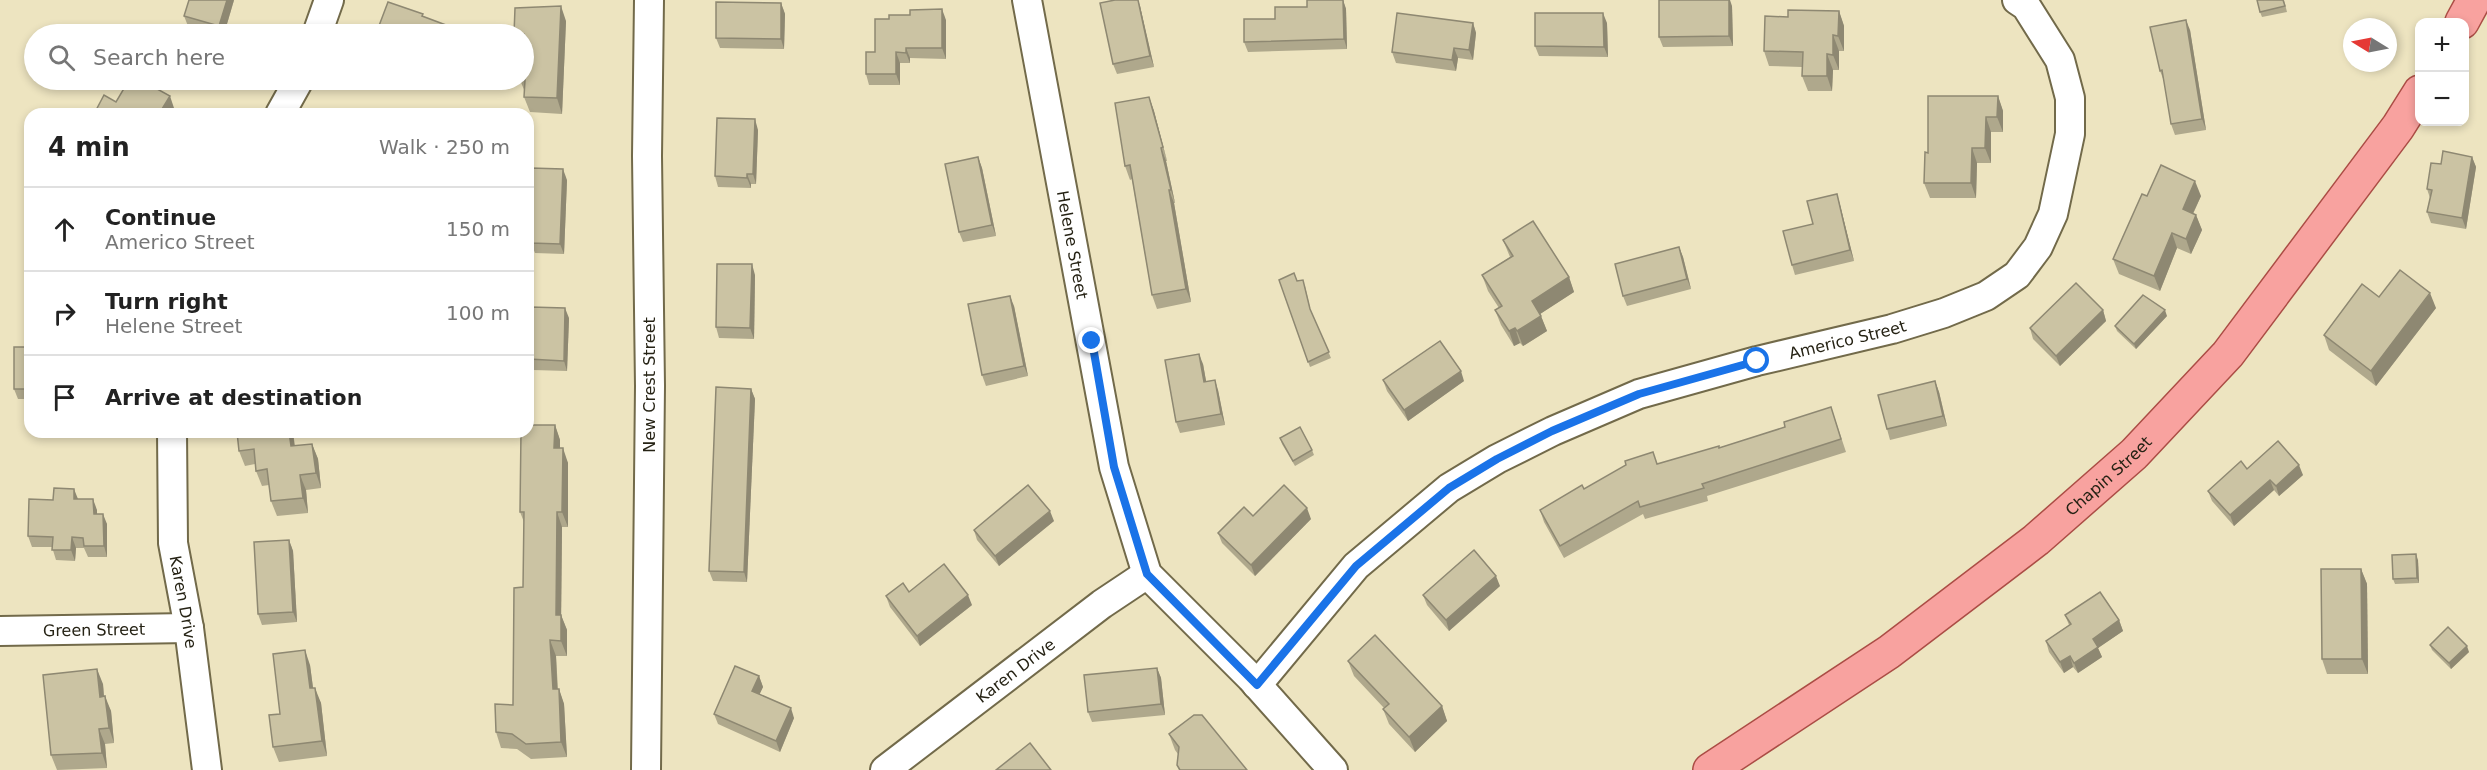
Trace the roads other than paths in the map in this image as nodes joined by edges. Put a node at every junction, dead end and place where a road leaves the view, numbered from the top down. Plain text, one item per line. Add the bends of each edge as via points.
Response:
1 (329, 0) edge
2 (649, 0) edge
3 (1027, 0) edge
4 (2017, 0) edge
5 (2474, 0) edge
6 (2464, 18) edge
7 (321, 24) edge
8 (293, 90) edge
9 (2415, 100) edge
10 (283, 108) edge
11 (172, 438) edge
12 (1147, 574) junction
13 (189, 628) junction
14 (0, 631) edge
15 (1257, 685) junction
16 (207, 770) edge
17 (646, 770) edge
18 (885, 770) edge
19 (1333, 770) edge
20 (1710, 770) edge

1 - 7 street
2 - 17 street, New Crest Street
3 - 12 street, Helene Street via 1114,467
4 - 15 street, Americo Street via 2026,6 2060,60 2070,98 2070,134 2053,214 2038,247 2017,275 1986,296 1944,313 1639,394 1497,459 1449,488 1356,566
5 - 6 main road
8 - 10 street
9 - 20 main road, Chapin Street via 2228,354 2134,454 2036,540 1889,652
11 - 13 street, Karen Drive via 173,543
12 - 15 street, Helene Street
12 - 18 street, Karen Drive
13 - 14 street, Green Street
13 - 16 street, Karen Drive
15 - 19 street, Helene Street

